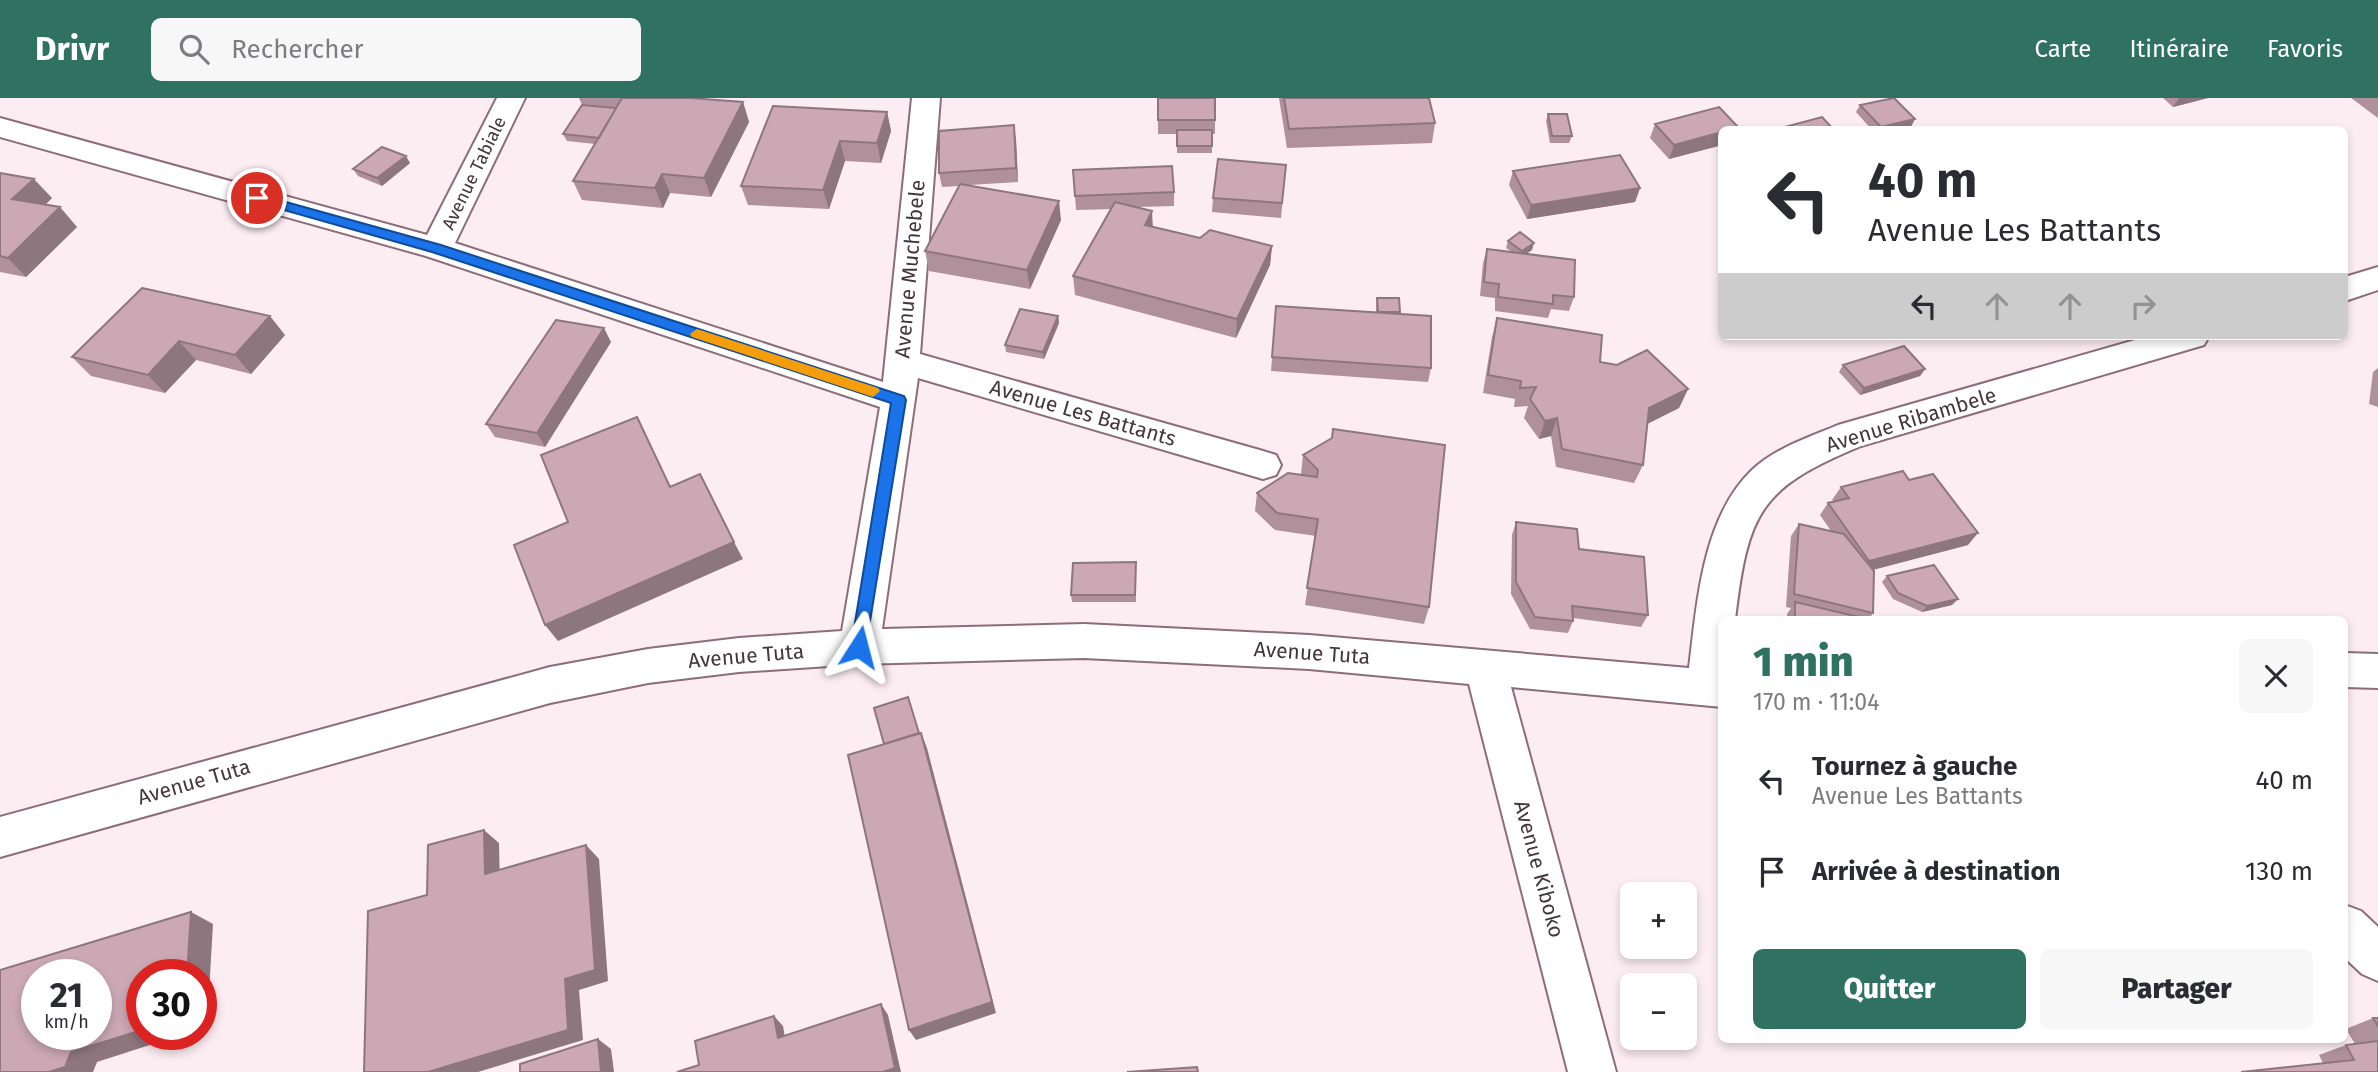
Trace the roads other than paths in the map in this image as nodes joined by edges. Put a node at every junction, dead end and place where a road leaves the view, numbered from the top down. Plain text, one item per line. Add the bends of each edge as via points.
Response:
1 (511, 98) edge
2 (926, 98) edge
3 (0, 127) edge
4 (436, 248) junction
5 (2378, 278) edge
6 (2348, 288) edge
7 (2178, 340) edge
8 (902, 361) junction
9 (898, 400) junction
10 (1263, 465) dead end
11 (1718, 616) edge
12 (1718, 619) edge
13 (859, 647) junction
14 (1485, 666) junction
15 (2348, 670) edge
16 (2378, 671) edge
17 (1714, 688) edge
18 (0, 836) edge
19 (2348, 930) edge
20 (2378, 958) edge
21 (1592, 1072) edge

1 - 4 street, Avenue Tabiale
2 - 8 street, Avenue Muchebele
3 - 4 street
4 - 9 street
5 - 6 street
7 - 11 street, Avenue Ribambele via 1851,435 1803,455 1753,492 1731,544 1720,584
8 - 9 street, Avenue Muchebele
8 - 10 street, Avenue Les Battants
9 - 13 street, Avenue Muchebele
12 - 17 street, Avenue Ribambele
13 - 14 street, Avenue Tuta via 1084,641
13 - 18 street, Avenue Tuta via 648,666 550,685
14 - 17 street, Avenue Tuta
14 - 21 street, Avenue Kiboko
15 - 16 street
19 - 20 street

